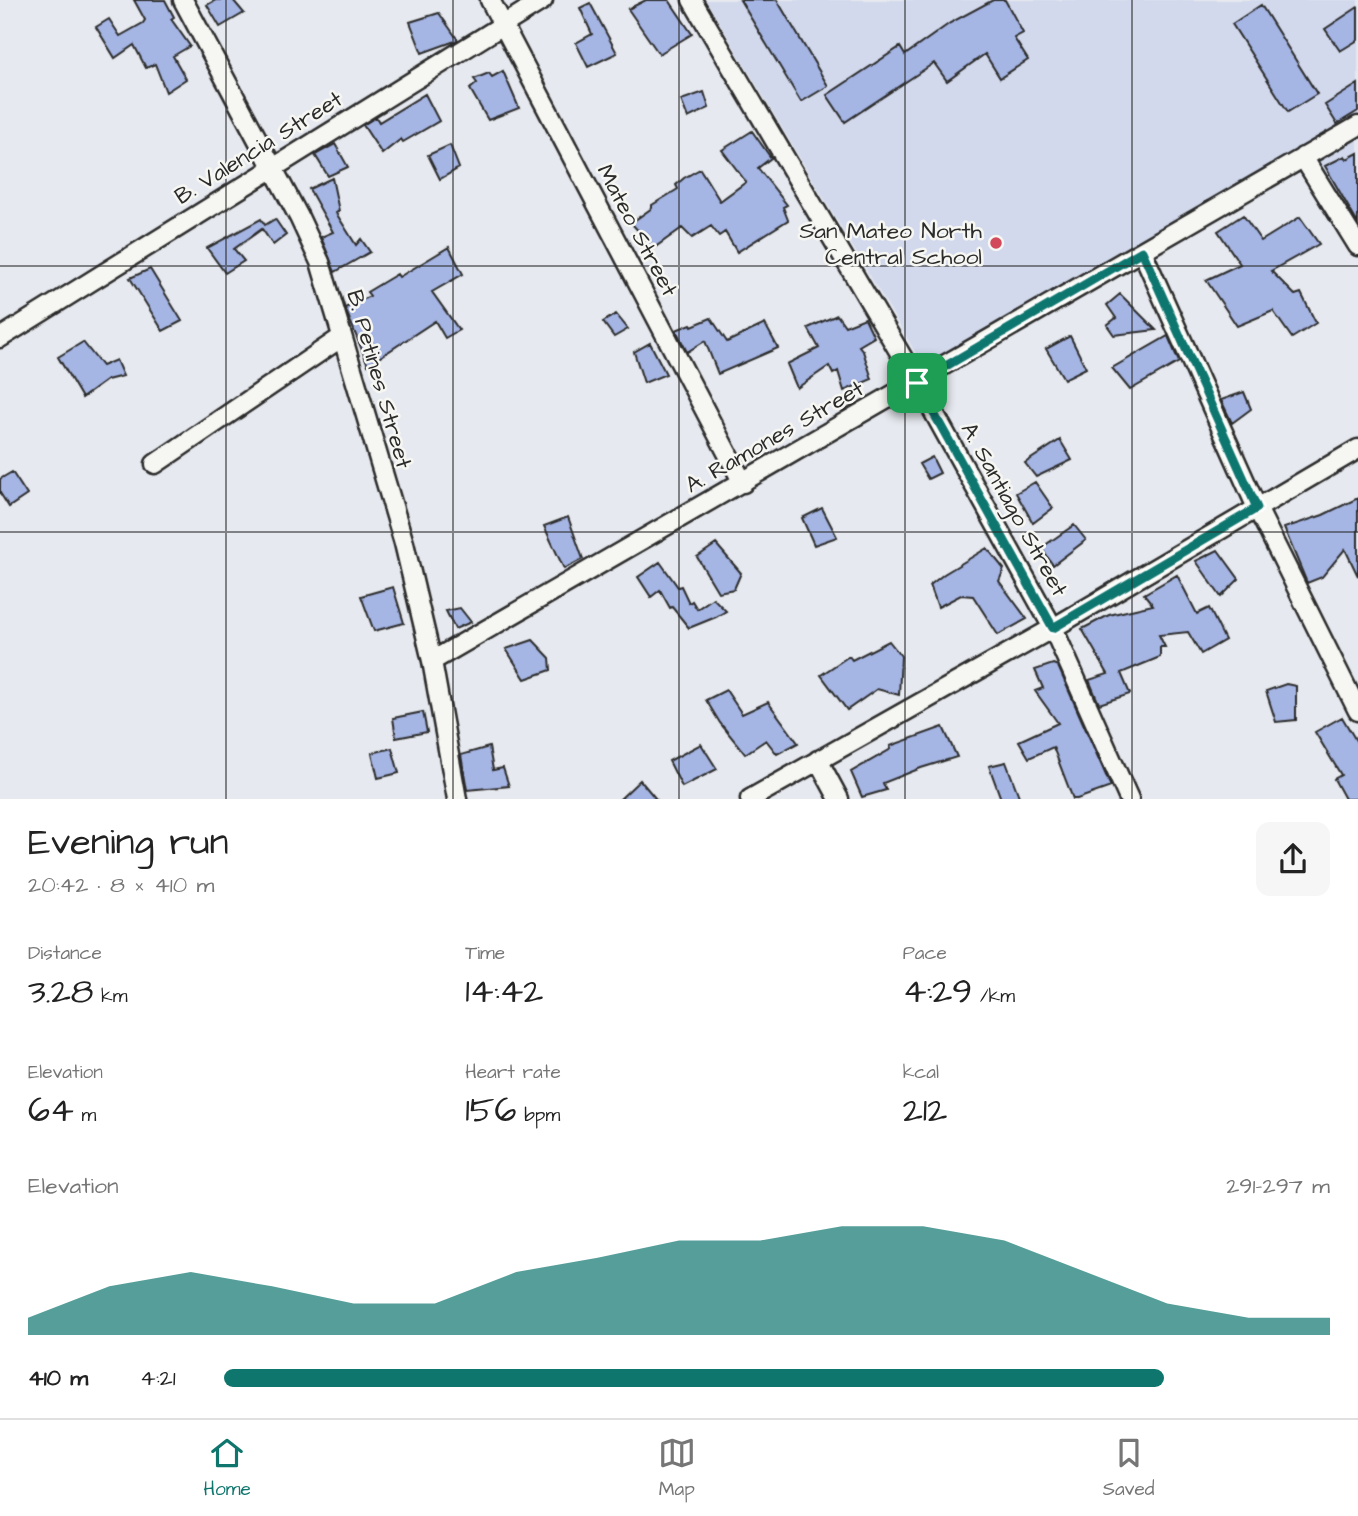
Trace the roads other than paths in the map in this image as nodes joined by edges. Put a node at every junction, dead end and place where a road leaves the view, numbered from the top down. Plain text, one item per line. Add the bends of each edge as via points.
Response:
1 (183, 0) edge
2 (490, 0) edge
3 (543, 0) edge
4 (692, 0) edge
5 (503, 25) junction
6 (1358, 126) edge
7 (1303, 157) junction
8 (272, 167) junction
9 (1358, 246) edge
10 (1142, 251) junction
11 (342, 337) junction
12 (0, 338) edge
13 (917, 383) junction
14 (1358, 449) edge
15 (155, 464) dead end
16 (743, 483) junction
17 (1257, 508) junction
18 (1053, 628) junction
19 (432, 661) junction
20 (1358, 711) edge
21 (818, 760) junction
22 (457, 799) edge
23 (750, 799) edge
24 (839, 799) edge
25 (1129, 799) edge

1 - 8 street, B. Petines Street
2 - 5 street, Mateo Street
3 - 5 street, B. Valencia Street
4 - 13 street, A. Santiago Street
5 - 8 street, B. Valencia Street
5 - 16 street, Mateo Street
6 - 7 street, A. Ramones Street
7 - 9 street
7 - 10 street, A. Ramones Street
8 - 11 street, B. Petines Street via 320,262
8 - 12 street, B. Valencia Street
10 - 13 street, A. Ramones Street
10 - 17 street
11 - 15 street
11 - 19 street, B. Petines Street via 404,544
13 - 16 street, A. Ramones Street
13 - 18 street, A. Santiago Street
14 - 17 street
16 - 19 street, A. Ramones Street
17 - 18 street
17 - 20 street
18 - 21 street
18 - 25 street, A. Santiago Street
19 - 22 street, B. Petines Street
21 - 23 street
21 - 24 street

